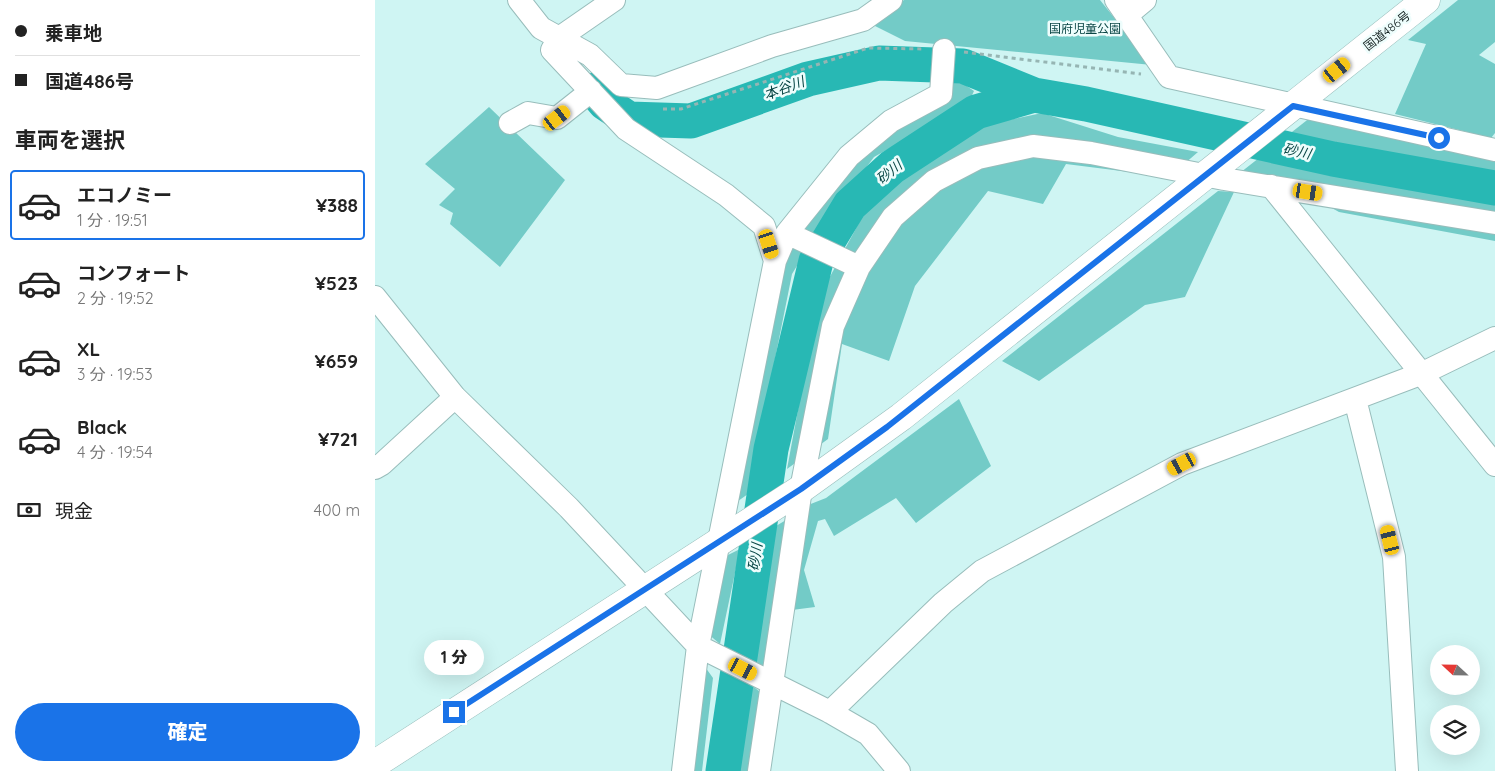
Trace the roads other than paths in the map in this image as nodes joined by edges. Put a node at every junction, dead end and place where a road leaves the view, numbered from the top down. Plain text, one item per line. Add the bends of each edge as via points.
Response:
1 (519, 0) edge
2 (614, 0) edge
3 (891, 0) edge
4 (1145, 0) edge
5 (1426, 0) edge
6 (1122, 7) edge
7 (559, 38) junction
8 (944, 50) road end
9 (591, 91) junction
10 (1289, 109) junction
11 (510, 123) dead end
12 (1495, 150) edge
13 (1206, 176) junction
14 (1271, 186) junction
15 (1495, 223) edge
16 (787, 233) junction
17 (775, 261) junction
18 (859, 267) junction
19 (375, 297) edge
20 (1495, 338) edge
21 (1423, 373) junction
22 (455, 397) junction
23 (1355, 398) junction
24 (1495, 465) edge
25 (375, 468) edge
26 (801, 489) junction
27 (718, 541) junction
28 (644, 588) junction
29 (698, 646) junction
30 (773, 684) junction
31 (830, 712) junction
32 (375, 764) edge
33 (683, 771) edge
34 (759, 771) edge
35 (899, 771) edge
36 (1407, 771) edge

1 - 7 street via 541,28
2 - 7 street
3 - 7 street via 863,20 772,46 657,88 621,85 589,55
4 - 6 street
5 - 10 highway, 国道486号
6 - 10 street via 1169,77
7 - 9 street via 552,50
8 - 16 street via 941,94 891,121 849,156
9 - 11 street via 557,118 528,113
9 - 17 street via 626,129 726,195 764,226
10 - 12 street
10 - 13 highway, 国道486号
13 - 14 street
13 - 18 street via 1091,153 1033,146 978,158 934,182 893,217
13 - 26 highway, 国道486号 via 901,417
14 - 15 street
14 - 21 street
16 - 17 street
16 - 18 street
17 - 27 street
18 - 26 street via 833,326
19 - 22 street
20 - 21 street
21 - 23 street
21 - 24 street
22 - 25 street
22 - 28 street via 569,508
23 - 31 street via 1182,464 982,571 943,603
23 - 36 street via 1394,558
26 - 27 highway, 国道486号
26 - 30 street
27 - 28 highway, 国道486号
27 - 29 street
28 - 29 street
28 - 32 highway, 国道486号
29 - 30 street
29 - 33 street
30 - 31 street
30 - 34 street
31 - 35 street via 868,734

